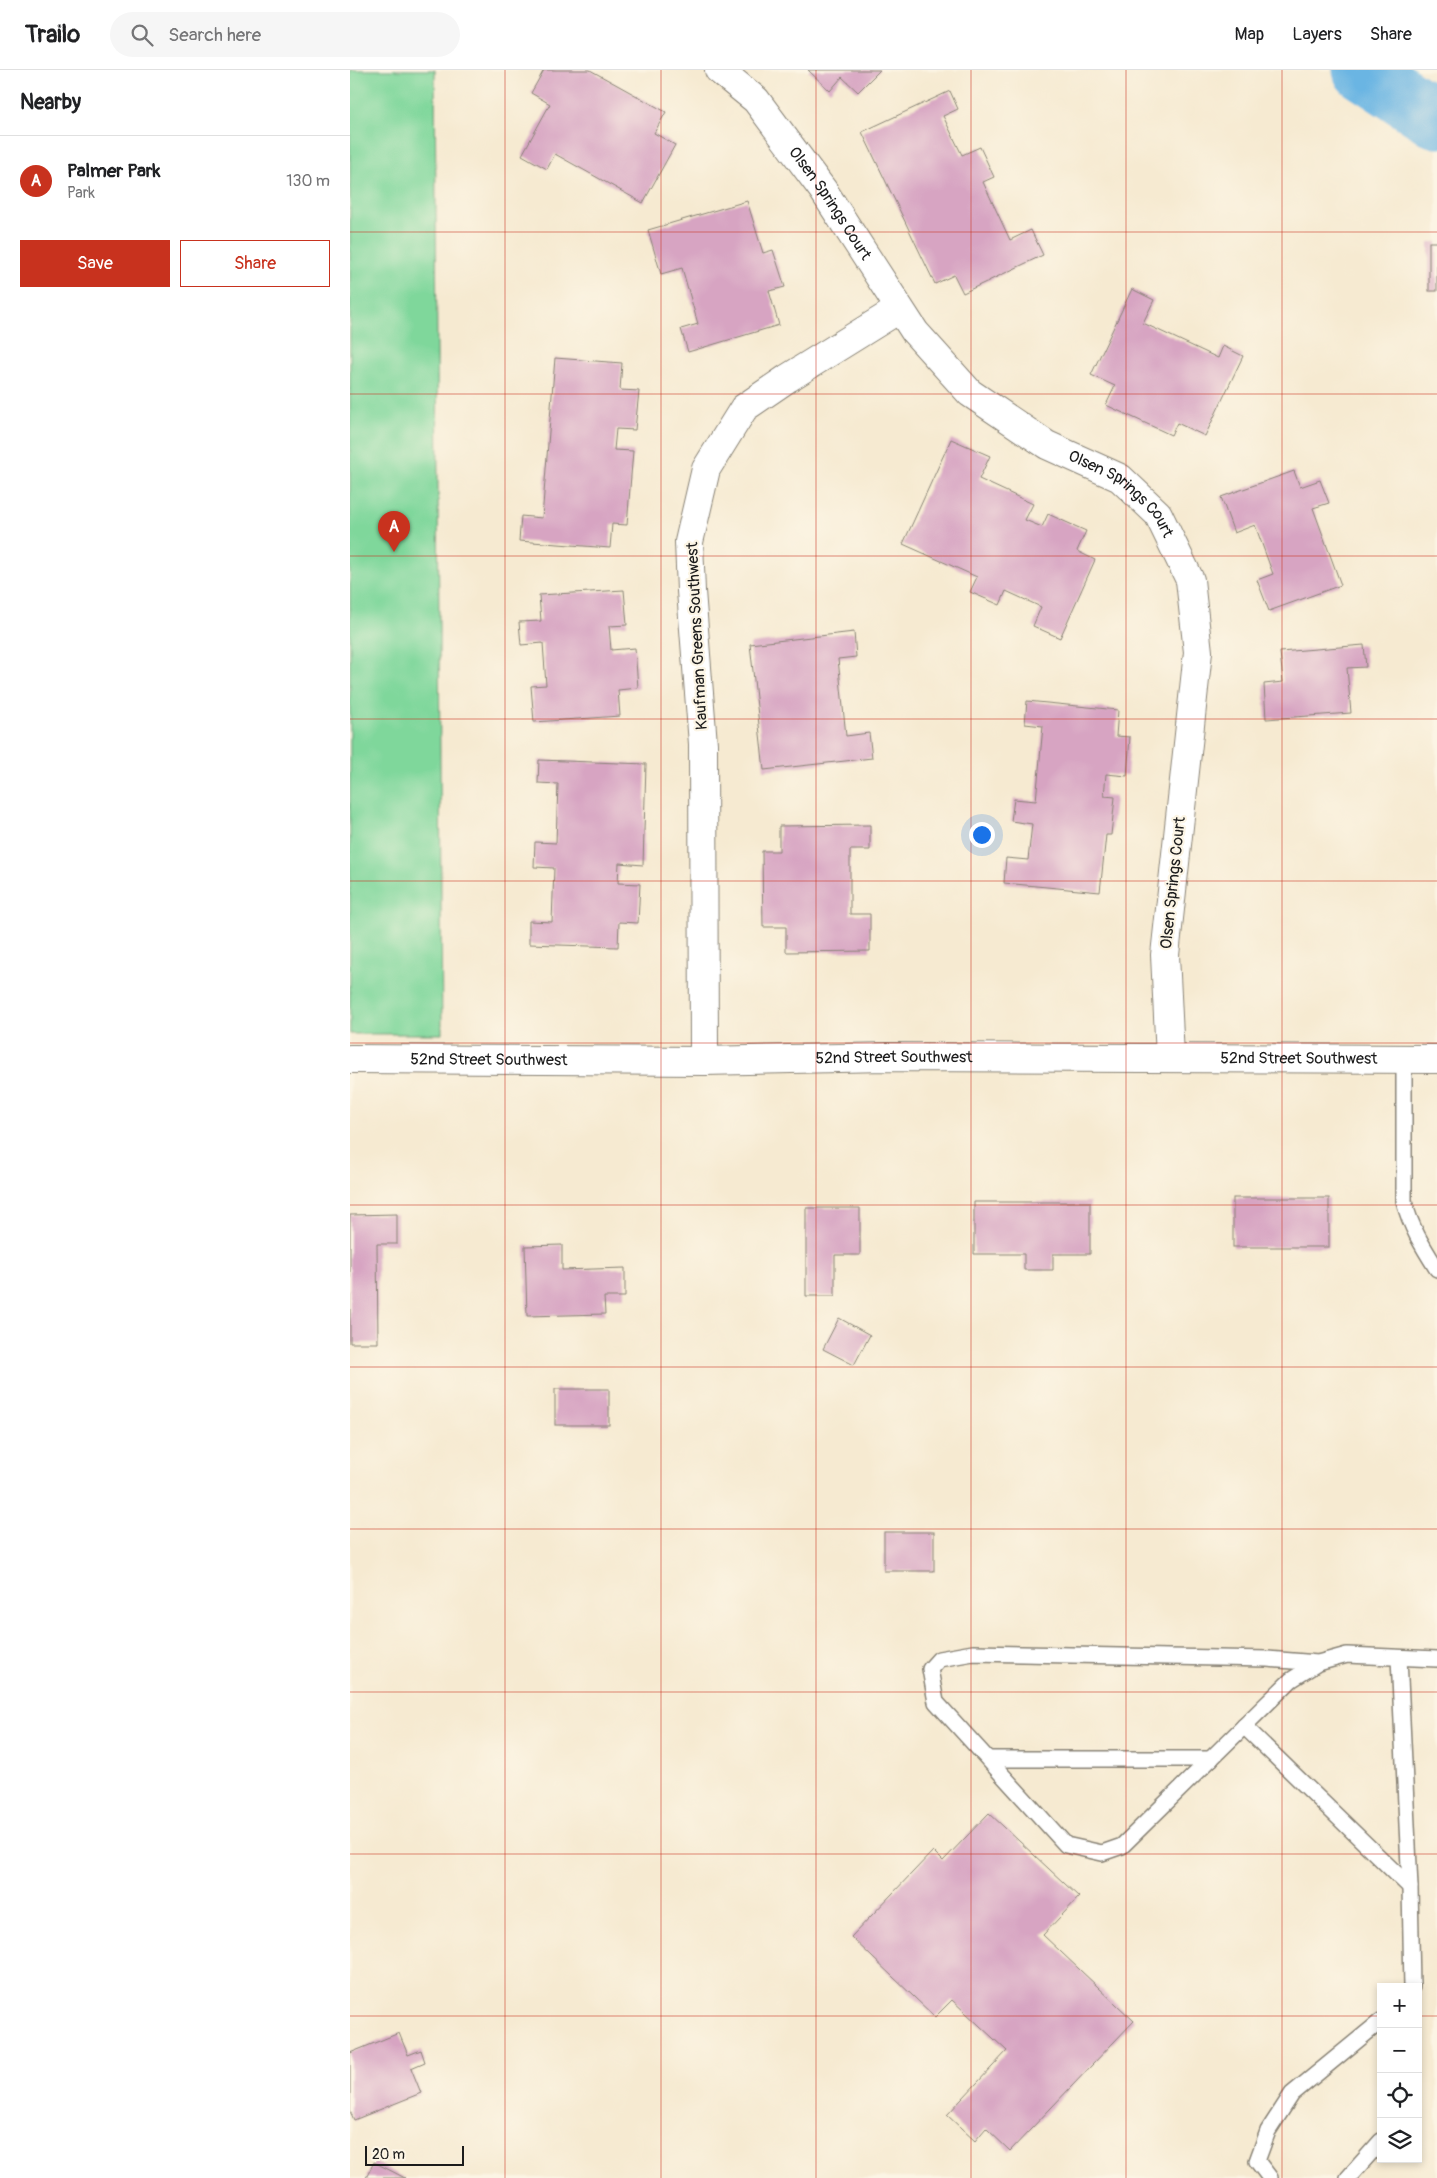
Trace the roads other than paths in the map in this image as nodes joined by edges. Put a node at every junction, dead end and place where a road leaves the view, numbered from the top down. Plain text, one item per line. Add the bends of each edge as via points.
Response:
1 (719, 70) edge
2 (899, 309) junction
3 (1170, 1057) junction
4 (350, 1059) edge
5 (1404, 1059) junction
6 (1437, 1059) edge
7 (704, 1061) junction
8 (1437, 1268) edge
9 (1399, 1658) junction
10 (1437, 1659) edge
11 (1318, 1663) junction
12 (1244, 1726) junction
13 (988, 1759) junction
14 (1211, 1759) junction
15 (1410, 1887) junction
16 (1412, 1983) edge
17 (1377, 2024) edge
18 (1377, 2145) edge
19 (1270, 2178) edge
20 (1348, 2178) edge

1 - 2 street, Olsen Springs Court via 756,100 823,190
2 - 3 street, Olsen Springs Court via 914,332 970,393 1047,445 1120,478 1158,514 1190,580 1198,652 1165,955
2 - 7 street, Kaufman Greens Southwest via 744,408 706,469 690,542 703,744
3 - 5 street, 52nd Street Southwest
3 - 7 street, 52nd Street Southwest
4 - 7 street, 52nd Street Southwest
5 - 6 street, 52nd Street Southwest
5 - 8 lane via 1404,1201 1414,1230
9 - 10 lane
9 - 11 lane via 1348,1656
9 - 15 lane
11 - 12 lane via 1291,1680
11 - 13 lane via 1267,1659 973,1653 939,1659 930,1669 936,1702
12 - 14 lane
12 - 15 lane
13 - 14 lane
13 - 14 lane via 1066,1845 1102,1853 1122,1846
15 - 16 lane
17 - 19 lane via 1292,2094 1268,2131 1257,2161
18 - 20 lane

